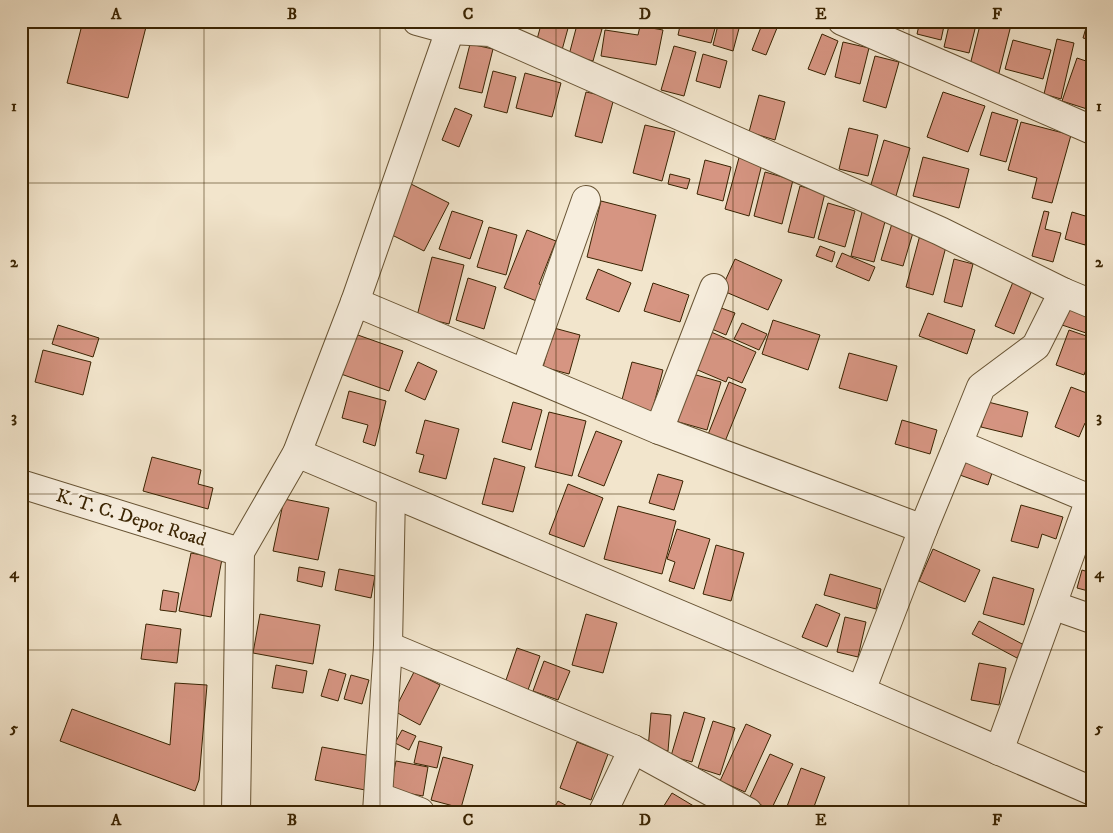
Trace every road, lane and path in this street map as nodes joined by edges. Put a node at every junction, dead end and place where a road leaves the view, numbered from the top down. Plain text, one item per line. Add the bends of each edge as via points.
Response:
1 (417, 21) edge
2 (842, 21) edge
3 (491, 27) edge
4 (450, 30) junction
5 (1092, 130) edge
6 (586, 200) dead end
7 (714, 288) dead end
8 (1063, 292) junction
9 (355, 302) junction
10 (1092, 304) edge
11 (525, 373) junction
12 (659, 430) junction
13 (958, 444) junction
14 (297, 453) junction
15 (21, 484) edge
16 (391, 493) junction
17 (1091, 498) edge
18 (923, 529) junction
19 (240, 552) junction
20 (1052, 605) junction
21 (1092, 619) edge
22 (388, 646) junction
23 (861, 691) junction
24 (633, 750) junction
25 (999, 751) junction
26 (1092, 791) edge
27 (378, 805) edge
28 (236, 812) edge
29 (420, 812) edge
30 (603, 812) edge
31 (748, 812) edge

1 - 4 street
2 - 5 street
3 - 4 street
3 - 8 street via 940,231
4 - 9 street
6 - 11 street
7 - 12 street
8 - 10 street
8 - 13 street via 1036,346 981,387
9 - 11 street
9 - 14 street
11 - 12 street
12 - 18 street
13 - 17 street
13 - 18 street
14 - 16 street
14 - 19 street
15 - 19 street, K. T. C. Depot Road
16 - 22 street
16 - 23 street
17 - 20 street
18 - 23 street
19 - 28 street
20 - 21 street
20 - 25 street
22 - 24 street
22 - 27 street
23 - 25 street
24 - 30 street
24 - 31 street
25 - 26 street
27 - 29 street

